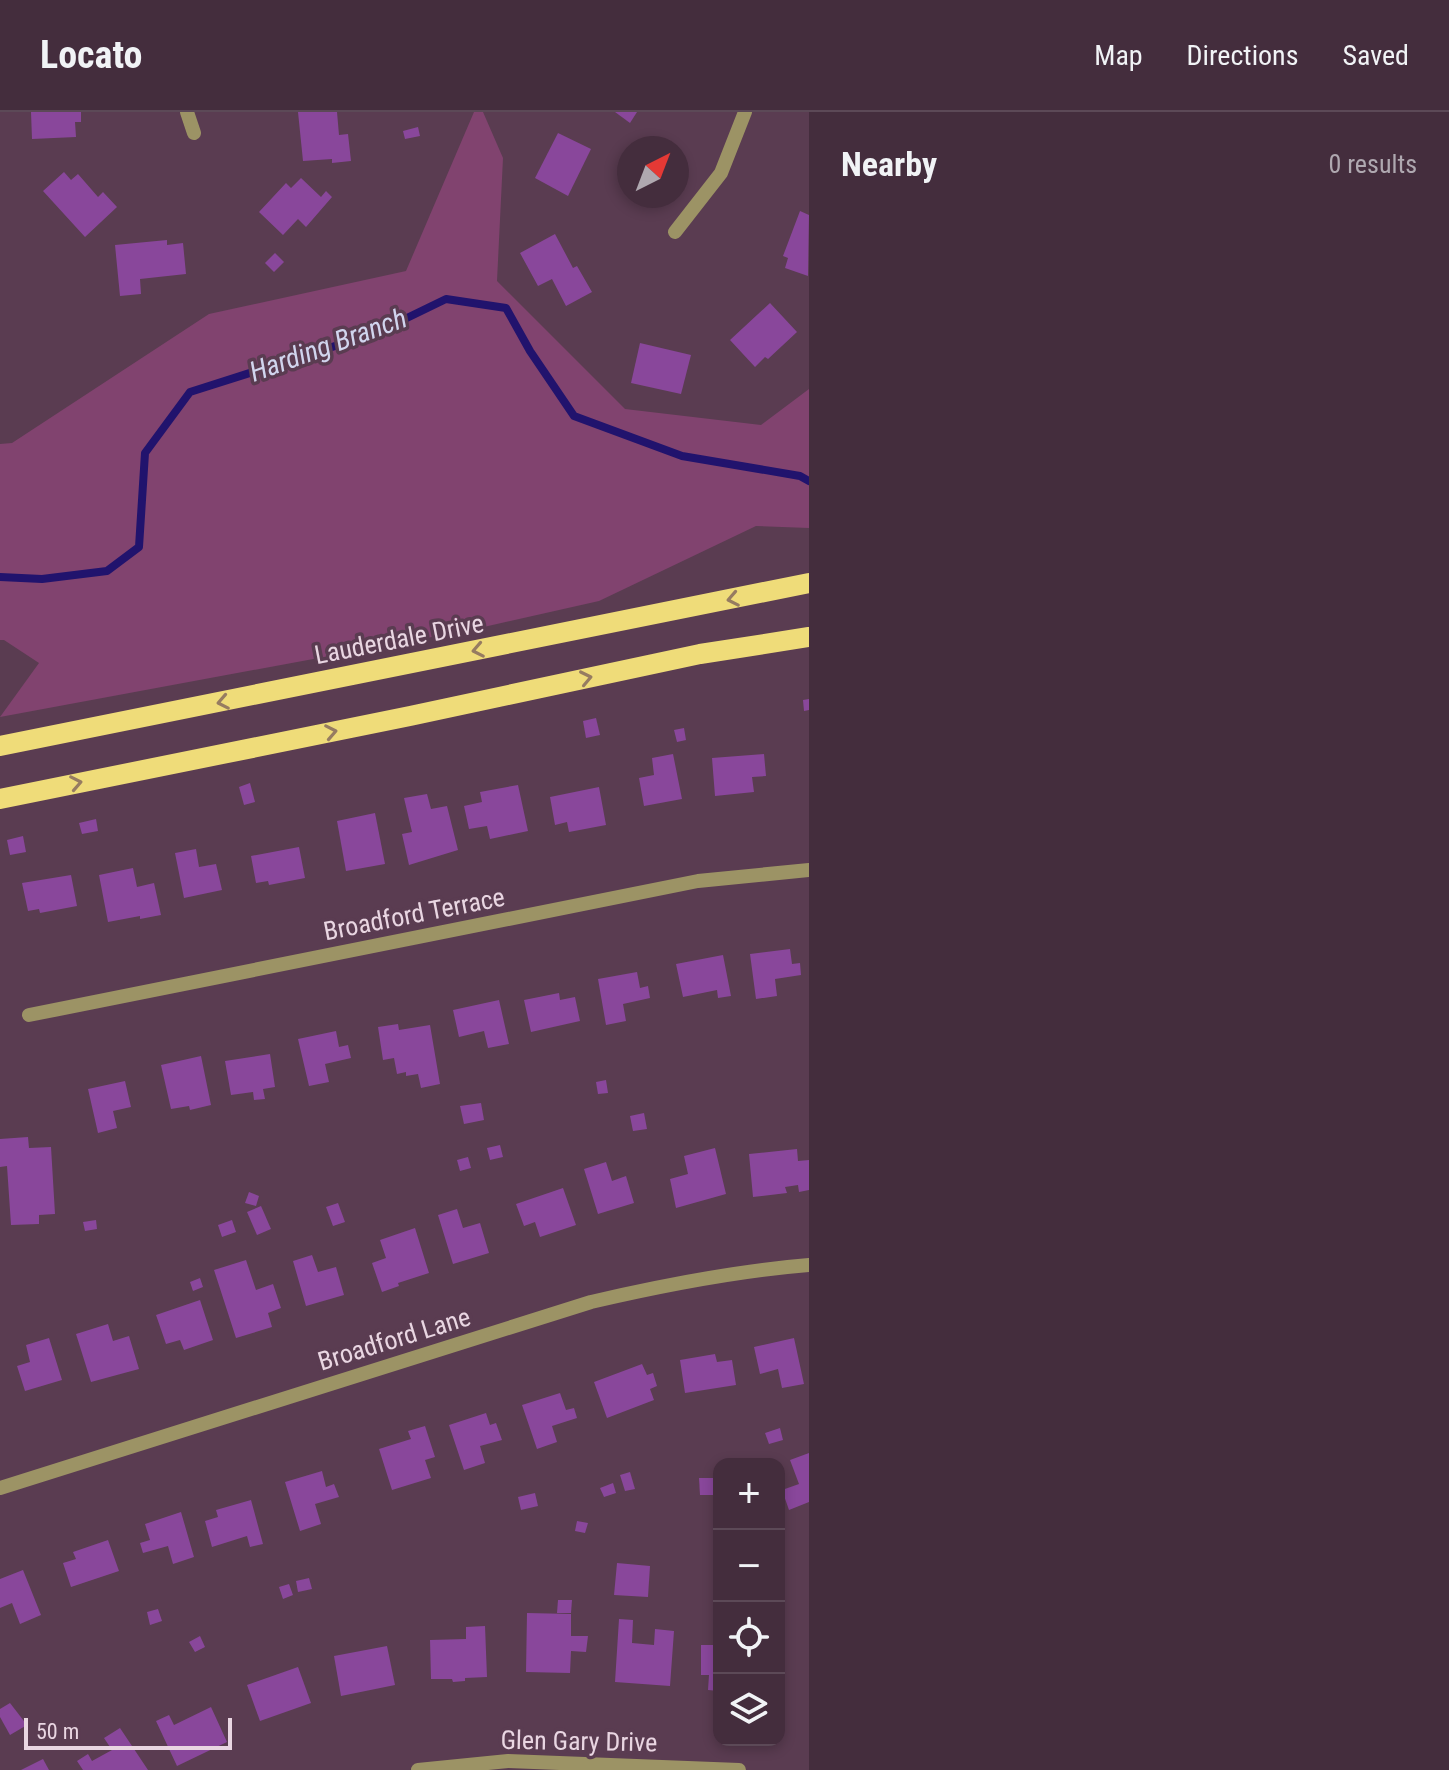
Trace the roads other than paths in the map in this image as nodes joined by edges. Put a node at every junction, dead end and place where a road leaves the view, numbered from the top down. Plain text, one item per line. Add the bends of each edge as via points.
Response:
1 (187, 112) edge
2 (745, 112) edge
3 (194, 133) dead end
4 (675, 232) dead end
5 (809, 583) edge
6 (809, 637) edge
7 (0, 746) edge
8 (0, 799) edge
9 (809, 870) edge
10 (29, 1015) dead end
11 (809, 1265) edge
12 (0, 1488) edge
13 (673, 1768) edge
14 (418, 1770) edge
15 (739, 1770) edge

1 - 3 street
2 - 4 street via 721,173
5 -> 7 main road, Lauderdale Drive
8 -> 6 main road via 700,654
9 - 10 street, Broadford Terrace via 698,881
11 - 12 street, Broadford Lane via 752,1269 591,1302
13 - 14 street, Glen Gary Drive via 508,1761
13 - 15 street, Glen Gary Drive

